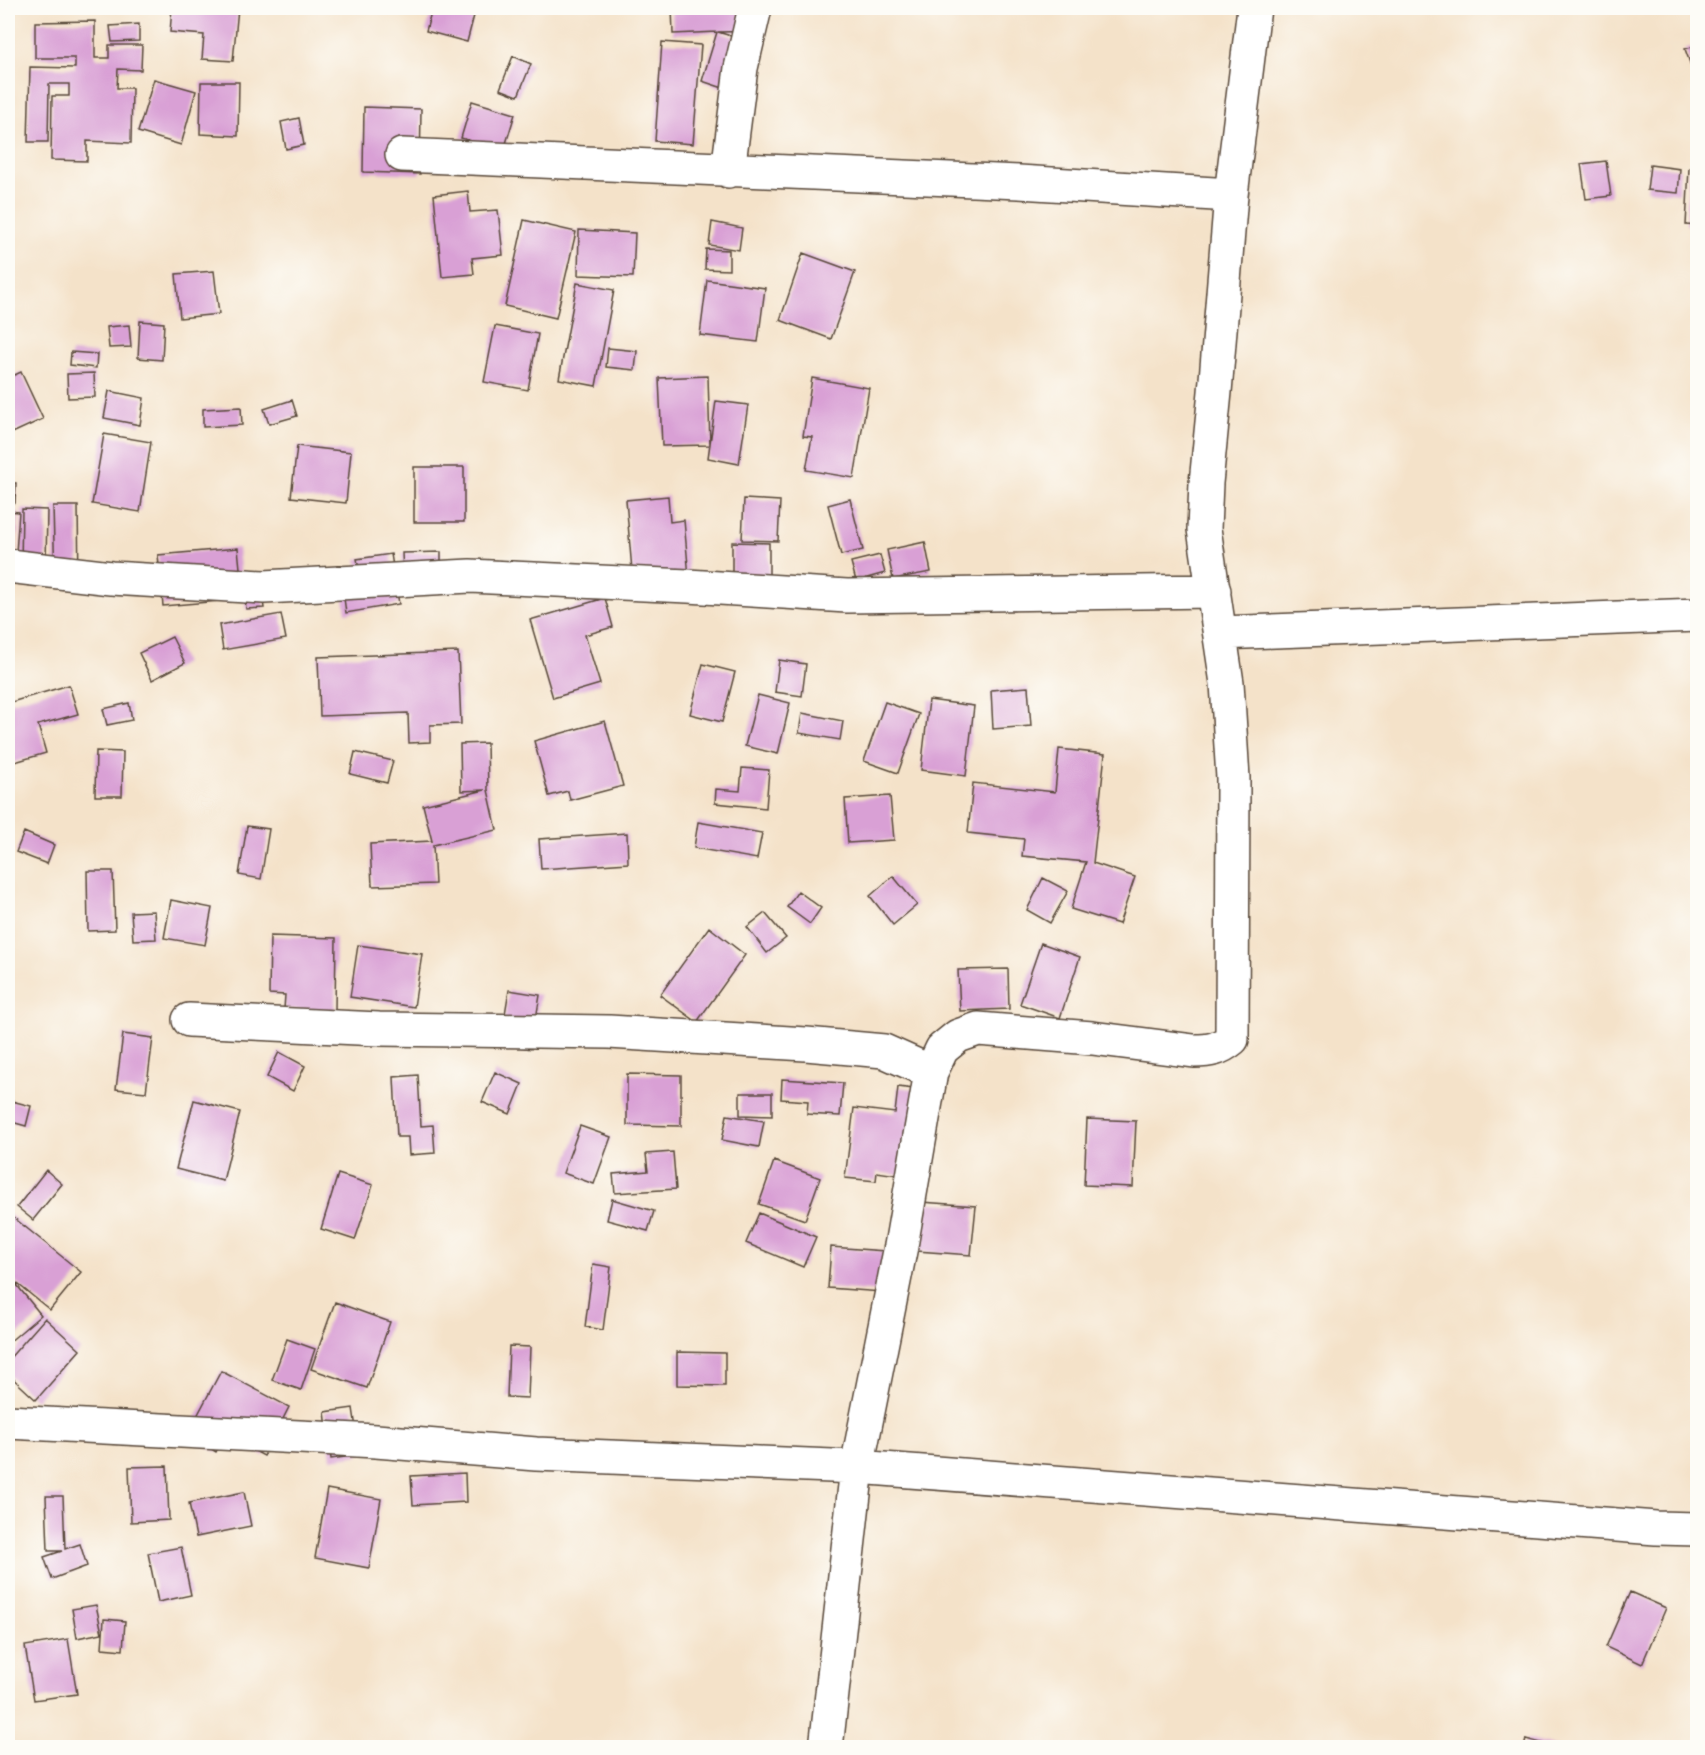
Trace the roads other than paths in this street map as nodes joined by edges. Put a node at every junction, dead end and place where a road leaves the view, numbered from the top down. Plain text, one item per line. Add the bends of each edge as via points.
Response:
1 (755, 8) edge
2 (1254, 8) edge
3 (402, 155) dead end
4 (728, 171) junction
5 (1231, 195) junction
6 (8, 566) edge
7 (1214, 591) junction
8 (1698, 615) edge
9 (1220, 633) junction
10 (189, 1020) dead end
11 (931, 1072) junction
12 (8, 1422) edge
13 (857, 1467) junction
14 (1698, 1529) edge
15 (826, 1748) edge

1 - 4 street via 741,68
2 - 5 street
3 - 4 street
4 - 5 street
5 - 7 street via 1204,529
6 - 7 street via 111,579 264,587 470,576 847,596
7 - 9 street
8 - 9 street
9 - 11 street via 1233,778 1232,1039 1222,1047 1194,1051 978,1029 958,1036 942,1049
10 - 11 street via 379,1029 609,1032 806,1044 884,1051
11 - 13 street
12 - 13 street via 376,1441 536,1454
13 - 14 street
13 - 15 street

